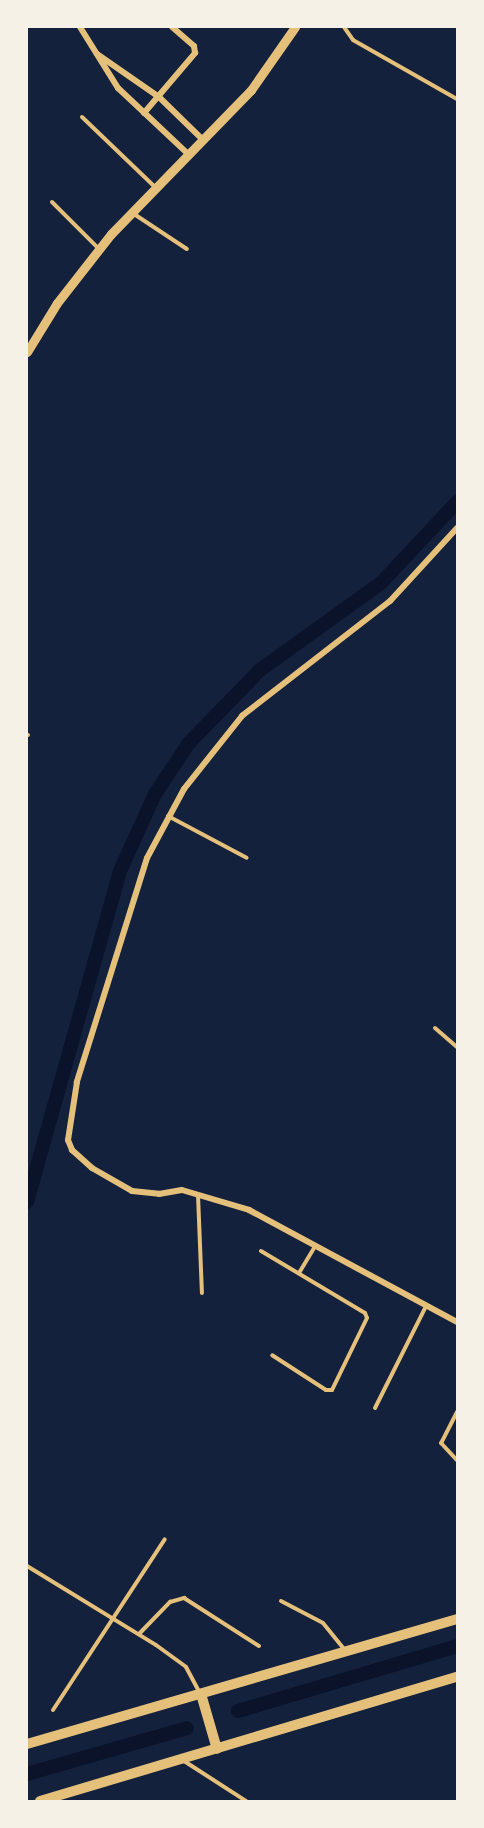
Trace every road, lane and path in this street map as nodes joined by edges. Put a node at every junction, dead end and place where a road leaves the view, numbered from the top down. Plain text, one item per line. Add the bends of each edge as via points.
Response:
1 (80, 27) edge
2 (172, 27) edge
3 (295, 27) edge
4 (344, 27) edge
5 (96, 54) junction
6 (159, 96) junction
7 (457, 99) edge
8 (144, 113) junction
9 (82, 117) dead end
10 (202, 139) junction
11 (187, 153) junction
12 (154, 186) junction
13 (52, 202) dead end
14 (131, 212) junction
15 (99, 249) junction
16 (187, 249) dead end
17 (27, 352) edge
18 (457, 528) edge
19 (168, 816) junction
20 (247, 858) dead end
21 (435, 1028) dead end
22 (457, 1047) edge
23 (198, 1194) junction
24 (315, 1246) junction
25 (261, 1251) dead end
26 (299, 1273) junction
27 (202, 1293) dead end
28 (426, 1305) junction
29 (457, 1322) edge
30 (272, 1355) dead end
31 (375, 1408) dead end
32 (457, 1412) edge
33 (457, 1460) edge
34 (165, 1539) dead end
35 (27, 1566) edge
36 (280, 1601) dead end
37 (114, 1618) junction
38 (457, 1619) edge
39 (139, 1634) junction
40 (259, 1646) dead end
41 (346, 1652) junction
42 (457, 1677) edge
43 (201, 1694) junction
44 (53, 1710) dead end
45 (27, 1744) edge
46 (217, 1749) junction
47 (181, 1759) junction
48 (40, 1801) edge
49 (246, 1801) edge

1 - 5 street
2 - 6 street via 194,46 195,53
3 - 10 street via 269,70
4 - 7 lane via 353,40
5 - 6 street
5 - 8 street via 118,88
6 - 8 street
6 - 10 street
8 - 11 street
9 - 12 lane
10 - 11 street
11 - 12 street
12 - 14 street
13 - 15 lane
14 - 15 street
14 - 16 lane
15 - 17 street via 57,303
18 - 19 street via 390,600 242,716 184,789
19 - 20 lane
19 - 23 street via 147,858 77,1082 68,1140 72,1150 92,1168 132,1191
21 - 22 lane
23 - 24 street via 249,1210
23 - 27 lane
24 - 26 lane
24 - 28 street
25 - 26 lane
26 - 30 lane via 365,1313 366,1323 332,1390 326,1390
28 - 29 street
28 - 31 lane
32 - 33 lane via 441,1443
34 - 37 lane
35 - 37 lane
36 - 41 lane via 323,1623
37 - 39 lane
37 - 44 lane
38 - 41 main road
39 - 40 lane via 170,1602 184,1598
39 - 43 lane via 186,1667
41 - 43 main road
42 - 46 main road
43 - 45 main road
43 - 46 main road
46 - 47 main road
47 - 48 main road
47 - 49 lane

